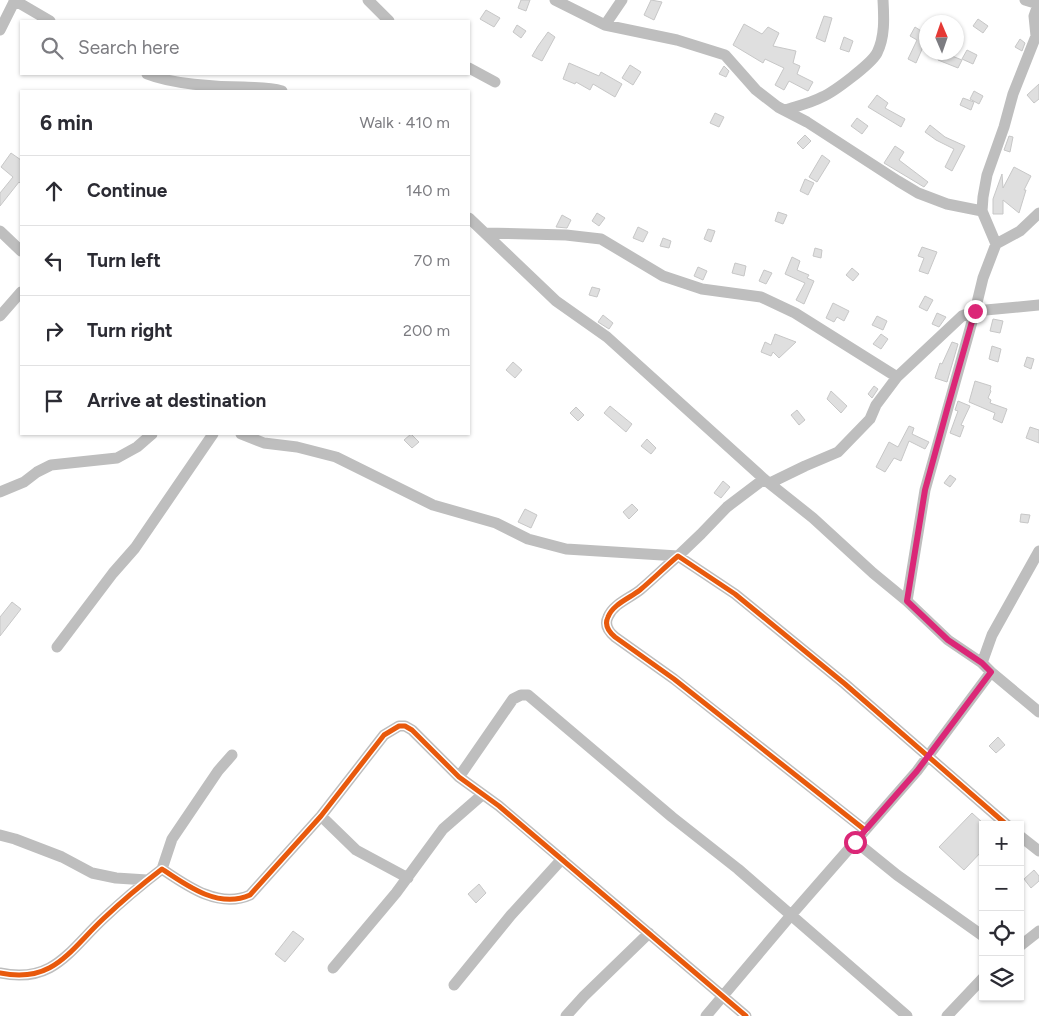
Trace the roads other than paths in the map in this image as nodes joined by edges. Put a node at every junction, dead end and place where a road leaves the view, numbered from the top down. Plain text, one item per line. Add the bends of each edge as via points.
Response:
1 (15, 0) edge
2 (368, 0) edge
3 (555, 0) edge
4 (622, 0) edge
5 (884, 0) edge
6 (1025, 0) edge
7 (1038, 3) edge
8 (48, 20) edge
9 (388, 20) edge
10 (605, 25) junction
11 (0, 30) edge
12 (470, 69) edge
13 (151, 75) edge
14 (495, 82) dead end
15 (279, 90) edge
16 (786, 110) junction
17 (982, 211) junction
18 (1039, 213) edge
19 (470, 219) edge
20 (0, 230) edge
21 (485, 233) junction
22 (996, 244) junction
23 (20, 250) edge
24 (20, 293) edge
25 (1039, 305) edge
26 (975, 311) junction
27 (0, 316) edge
28 (897, 377) junction
29 (151, 435) edge
30 (212, 435) edge
31 (244, 435) edge
32 (767, 481) junction
33 (0, 492) edge
34 (1039, 551) edge
35 (678, 556) junction
36 (907, 601) junction
37 (57, 647) dead end
38 (982, 663) junction
39 (991, 672) junction
40 (1039, 712) edge
41 (232, 755) dead end
42 (927, 756) junction
43 (458, 777) junction
44 (482, 795) junction
45 (321, 816) junction
46 (1002, 821) edge
47 (865, 830) junction
48 (0, 835) edge
49 (1024, 839) edge
50 (855, 842) junction
51 (1039, 851) edge
52 (562, 859) junction
53 (162, 869) junction
54 (408, 878) junction
55 (147, 880) junction
56 (792, 914) junction
57 (1039, 931) edge
58 (649, 933) junction
59 (979, 933) edge
60 (1024, 943) edge
61 (333, 968) dead end
62 (0, 973) edge
63 (979, 982) edge
64 (454, 985) dead end
65 (723, 997) junction
66 (566, 1016) edge
67 (706, 1016) edge
68 (746, 1016) edge
69 (907, 1016) edge
70 (947, 1016) edge

1 - 8 street
1 - 11 street
2 - 9 street
3 - 10 street
4 - 10 street
5 - 16 street via 882,38 876,55 823,97
6 - 7 street
7 - 17 street via 1034,16 1036,36 1012,94 987,175
10 - 16 street via 677,40 725,55 756,90
12 - 14 street
13 - 15 street via 174,81
16 - 17 street via 918,193 947,204
17 - 22 street
18 - 22 street via 1020,230
19 - 21 street
20 - 23 street
21 - 28 street via 601,239 663,276 702,289 770,301 795,313
21 - 32 street via 556,301 607,337
22 - 26 street
24 - 27 street
25 - 26 street
26 - 28 street via 962,316
26 - 36 street via 925,490
28 - 32 street via 876,405 870,419 838,452
29 - 33 street via 117,458 51,465
30 - 37 street via 135,548
31 - 35 street via 264,443 336,457 433,505 496,523 528,539 566,549
32 - 35 street via 727,507
32 - 36 street
34 - 38 street via 992,635
35 - 42 street via 735,594
35 - 47 street via 640,590 616,606 608,616 609,632 674,679
36 - 38 street via 948,640
38 - 39 street
39 - 40 street
39 - 42 street
41 - 53 street via 172,839
42 - 46 street
42 - 47 street
43 - 44 street
43 - 45 street via 412,730 404,726 394,727 384,735
43 - 56 street via 513,699 528,695 672,818
44 - 52 street
44 - 54 street via 443,828
45 - 53 street via 250,895 242,898 227,900 215,897 187,886
45 - 54 street via 356,850
47 - 50 street
48 - 55 street via 62,857 92,874
49 - 51 street
50 - 56 street
50 - 59 street
52 - 58 street
52 - 64 street
53 - 55 street
54 - 61 street
55 - 62 street via 53,967 27,975
56 - 65 street
56 - 69 street
57 - 60 street
58 - 65 street
58 - 66 street
63 - 70 street
65 - 67 street
65 - 68 street

